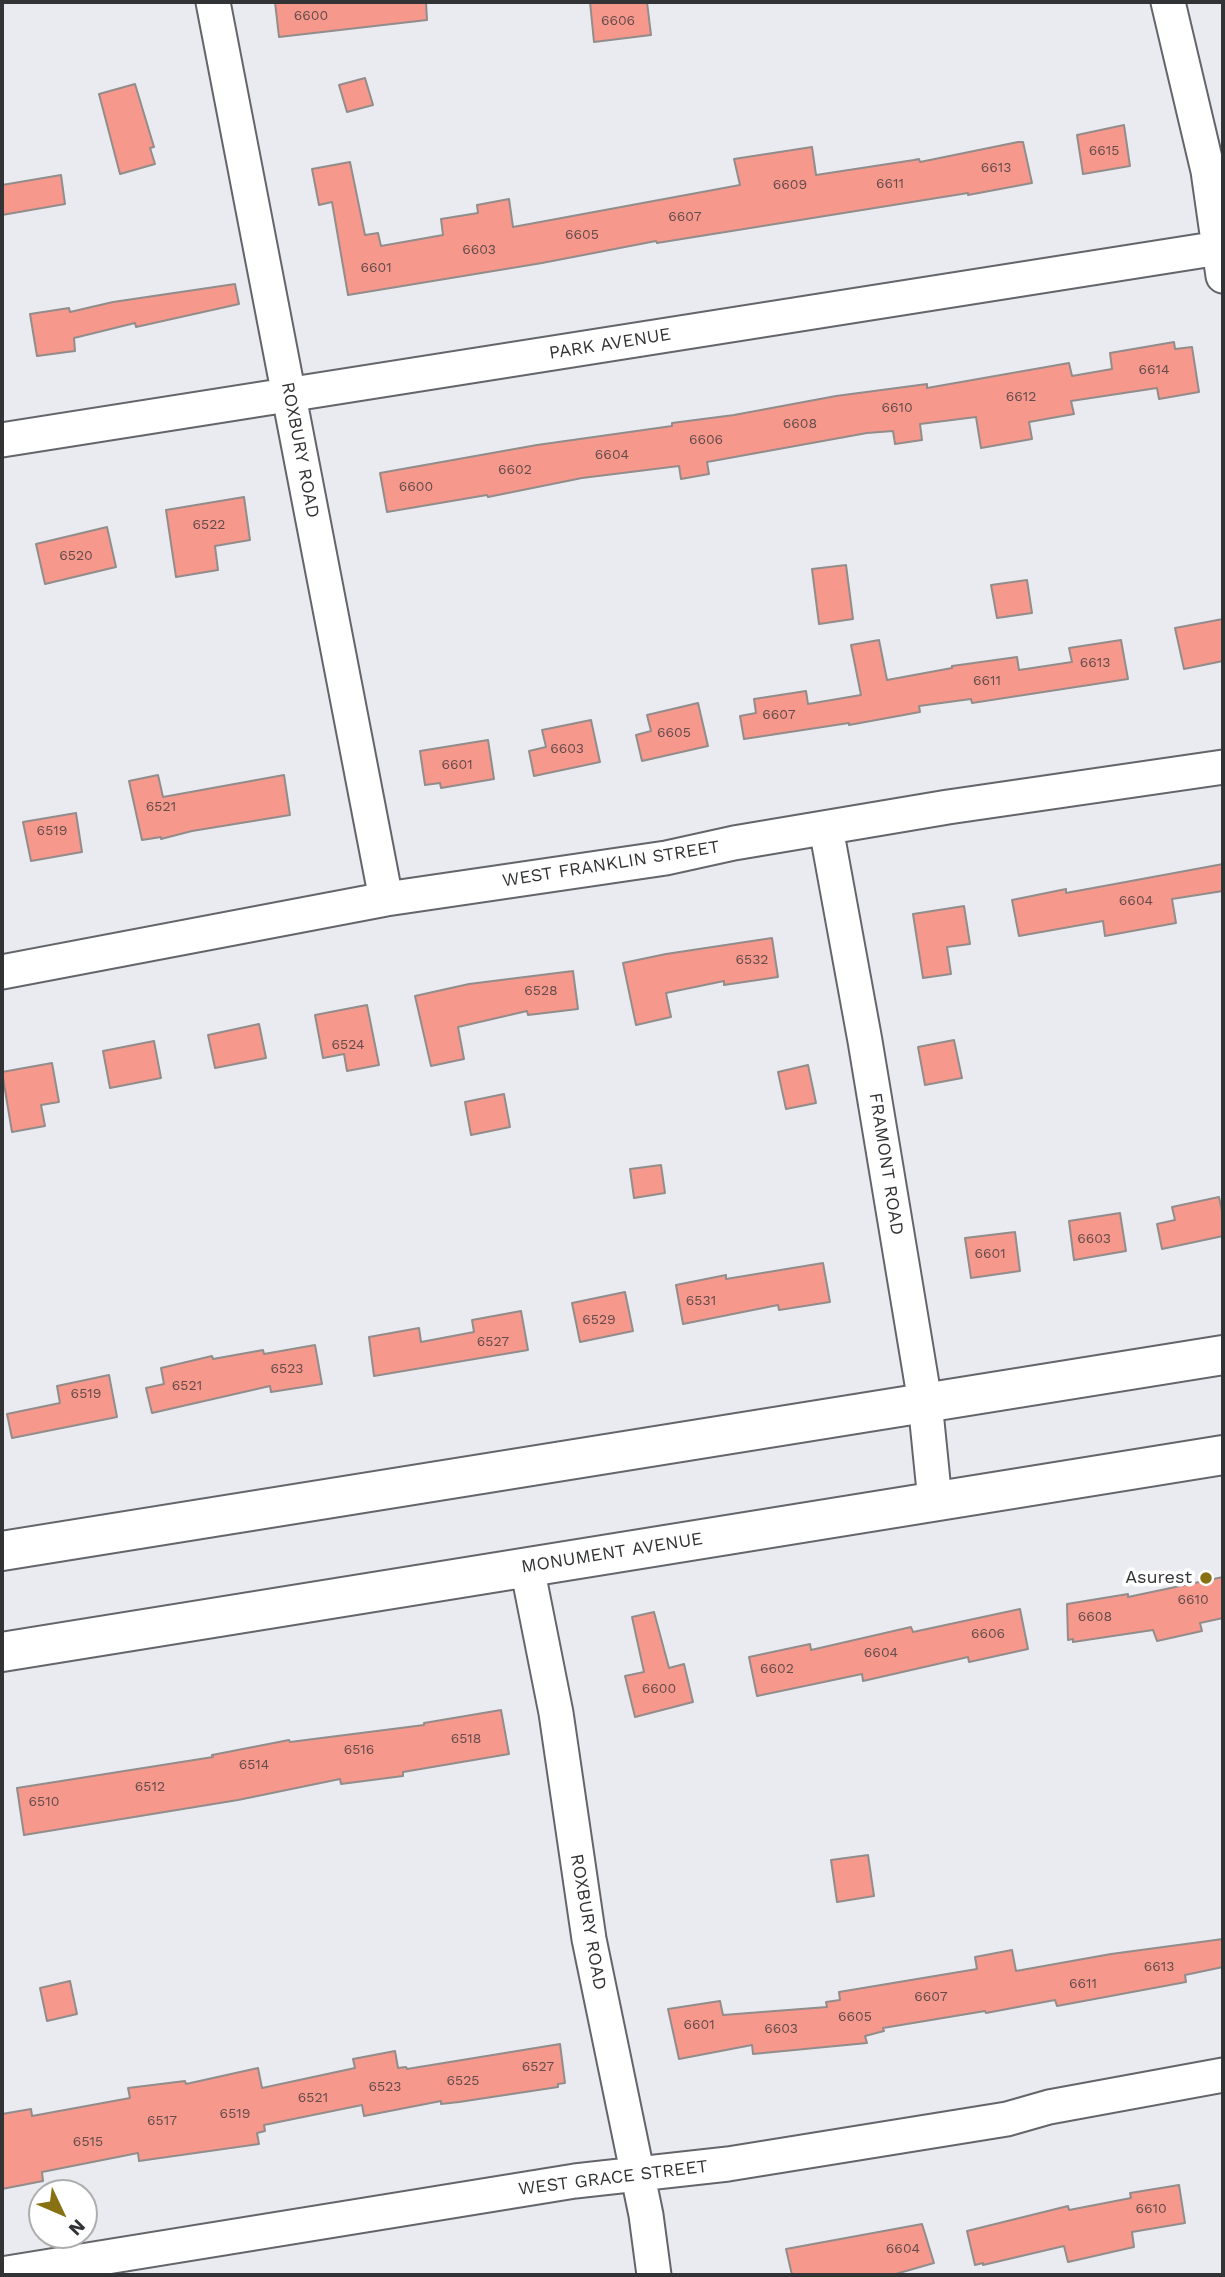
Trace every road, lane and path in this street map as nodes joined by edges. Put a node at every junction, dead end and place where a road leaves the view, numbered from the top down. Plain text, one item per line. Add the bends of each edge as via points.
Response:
1 (213, 2) edge
2 (1168, 2) edge
3 (1221, 262) edge
4 (289, 394) junction
5 (2, 440) edge
6 (1223, 767) edge
7 (826, 828) junction
8 (386, 899) junction
9 (2, 972) edge
10 (1223, 1355) edge
11 (925, 1402) junction
12 (1223, 1455) edge
13 (935, 1501) junction
14 (2, 1551) edge
15 (527, 1567) junction
16 (2, 1652) edge
17 (1223, 2076) edge
18 (638, 2174) junction
19 (2, 2274) edge
20 (654, 2275) edge

1 - 4 street, ROXBURY ROAD
2 - 3 street via 1208,171
3 - 4 street, PARK AVENUE
4 - 5 street, PARK AVENUE
4 - 8 street, ROXBURY ROAD
6 - 7 street, WEST FRANKLIN STREET
7 - 8 street, WEST FRANKLIN STREET via 666,858
7 - 11 street, FRAMONT ROAD
8 - 9 street, WEST FRANKLIN STREET
10 - 11 street
11 - 13 street, FRAMONT ROAD
11 - 14 street
12 - 13 street, MONUMENT AVENUE
13 - 15 street, MONUMENT AVENUE
15 - 16 street, MONUMENT AVENUE
15 - 18 street, ROXBURY ROAD via 556,1713 589,1939
17 - 18 street, WEST GRACE STREET via 1049,2107 1007,2119
18 - 19 street, WEST GRACE STREET
18 - 20 street, ROXBURY ROAD

